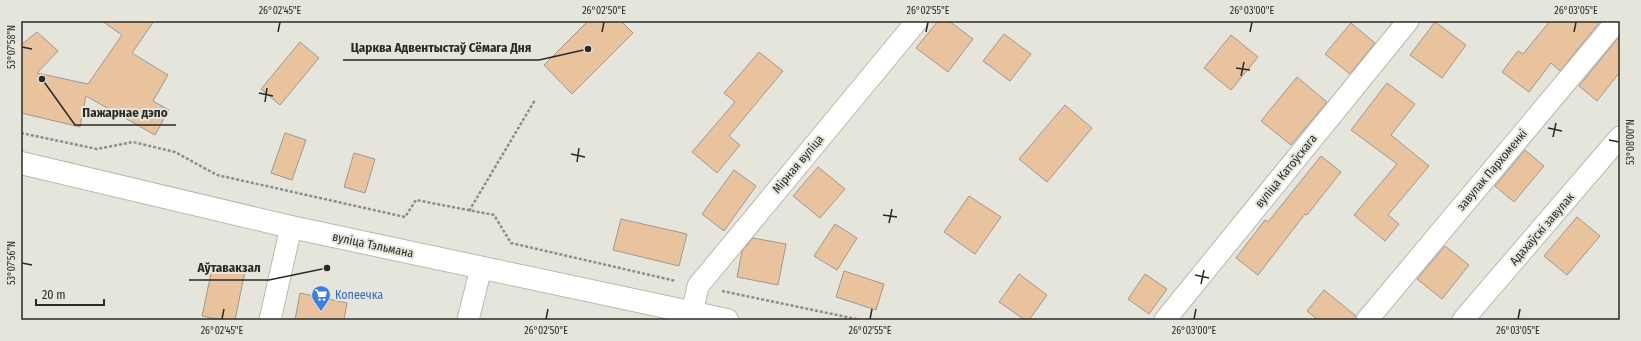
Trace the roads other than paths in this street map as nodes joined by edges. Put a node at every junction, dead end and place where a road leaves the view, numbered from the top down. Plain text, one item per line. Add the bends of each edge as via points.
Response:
1 (917, 21) edge
2 (1408, 21) edge
3 (1618, 21) edge
4 (1620, 137) edge
5 (21, 163) edge
6 (291, 228) junction
7 (481, 268) junction
8 (692, 313) junction
9 (270, 320) edge
10 (468, 320) edge
11 (727, 320) edge
12 (1165, 320) edge
13 (1367, 320) edge
14 (1463, 320) edge

1 - 8 street, Мірная вуліца via 698,286
2 - 12 street, вуліца Катоўскага
3 - 13 street, завулак Пархоменкі
4 - 14 street, Адахаўскі завулак
5 - 6 main road, вуліца Тэльмана
6 - 7 main road, вуліца Тэльмана
6 - 9 street
7 - 8 main road, вуліца Тэльмана
7 - 10 street
8 - 11 main road, вуліца Тэльмана

